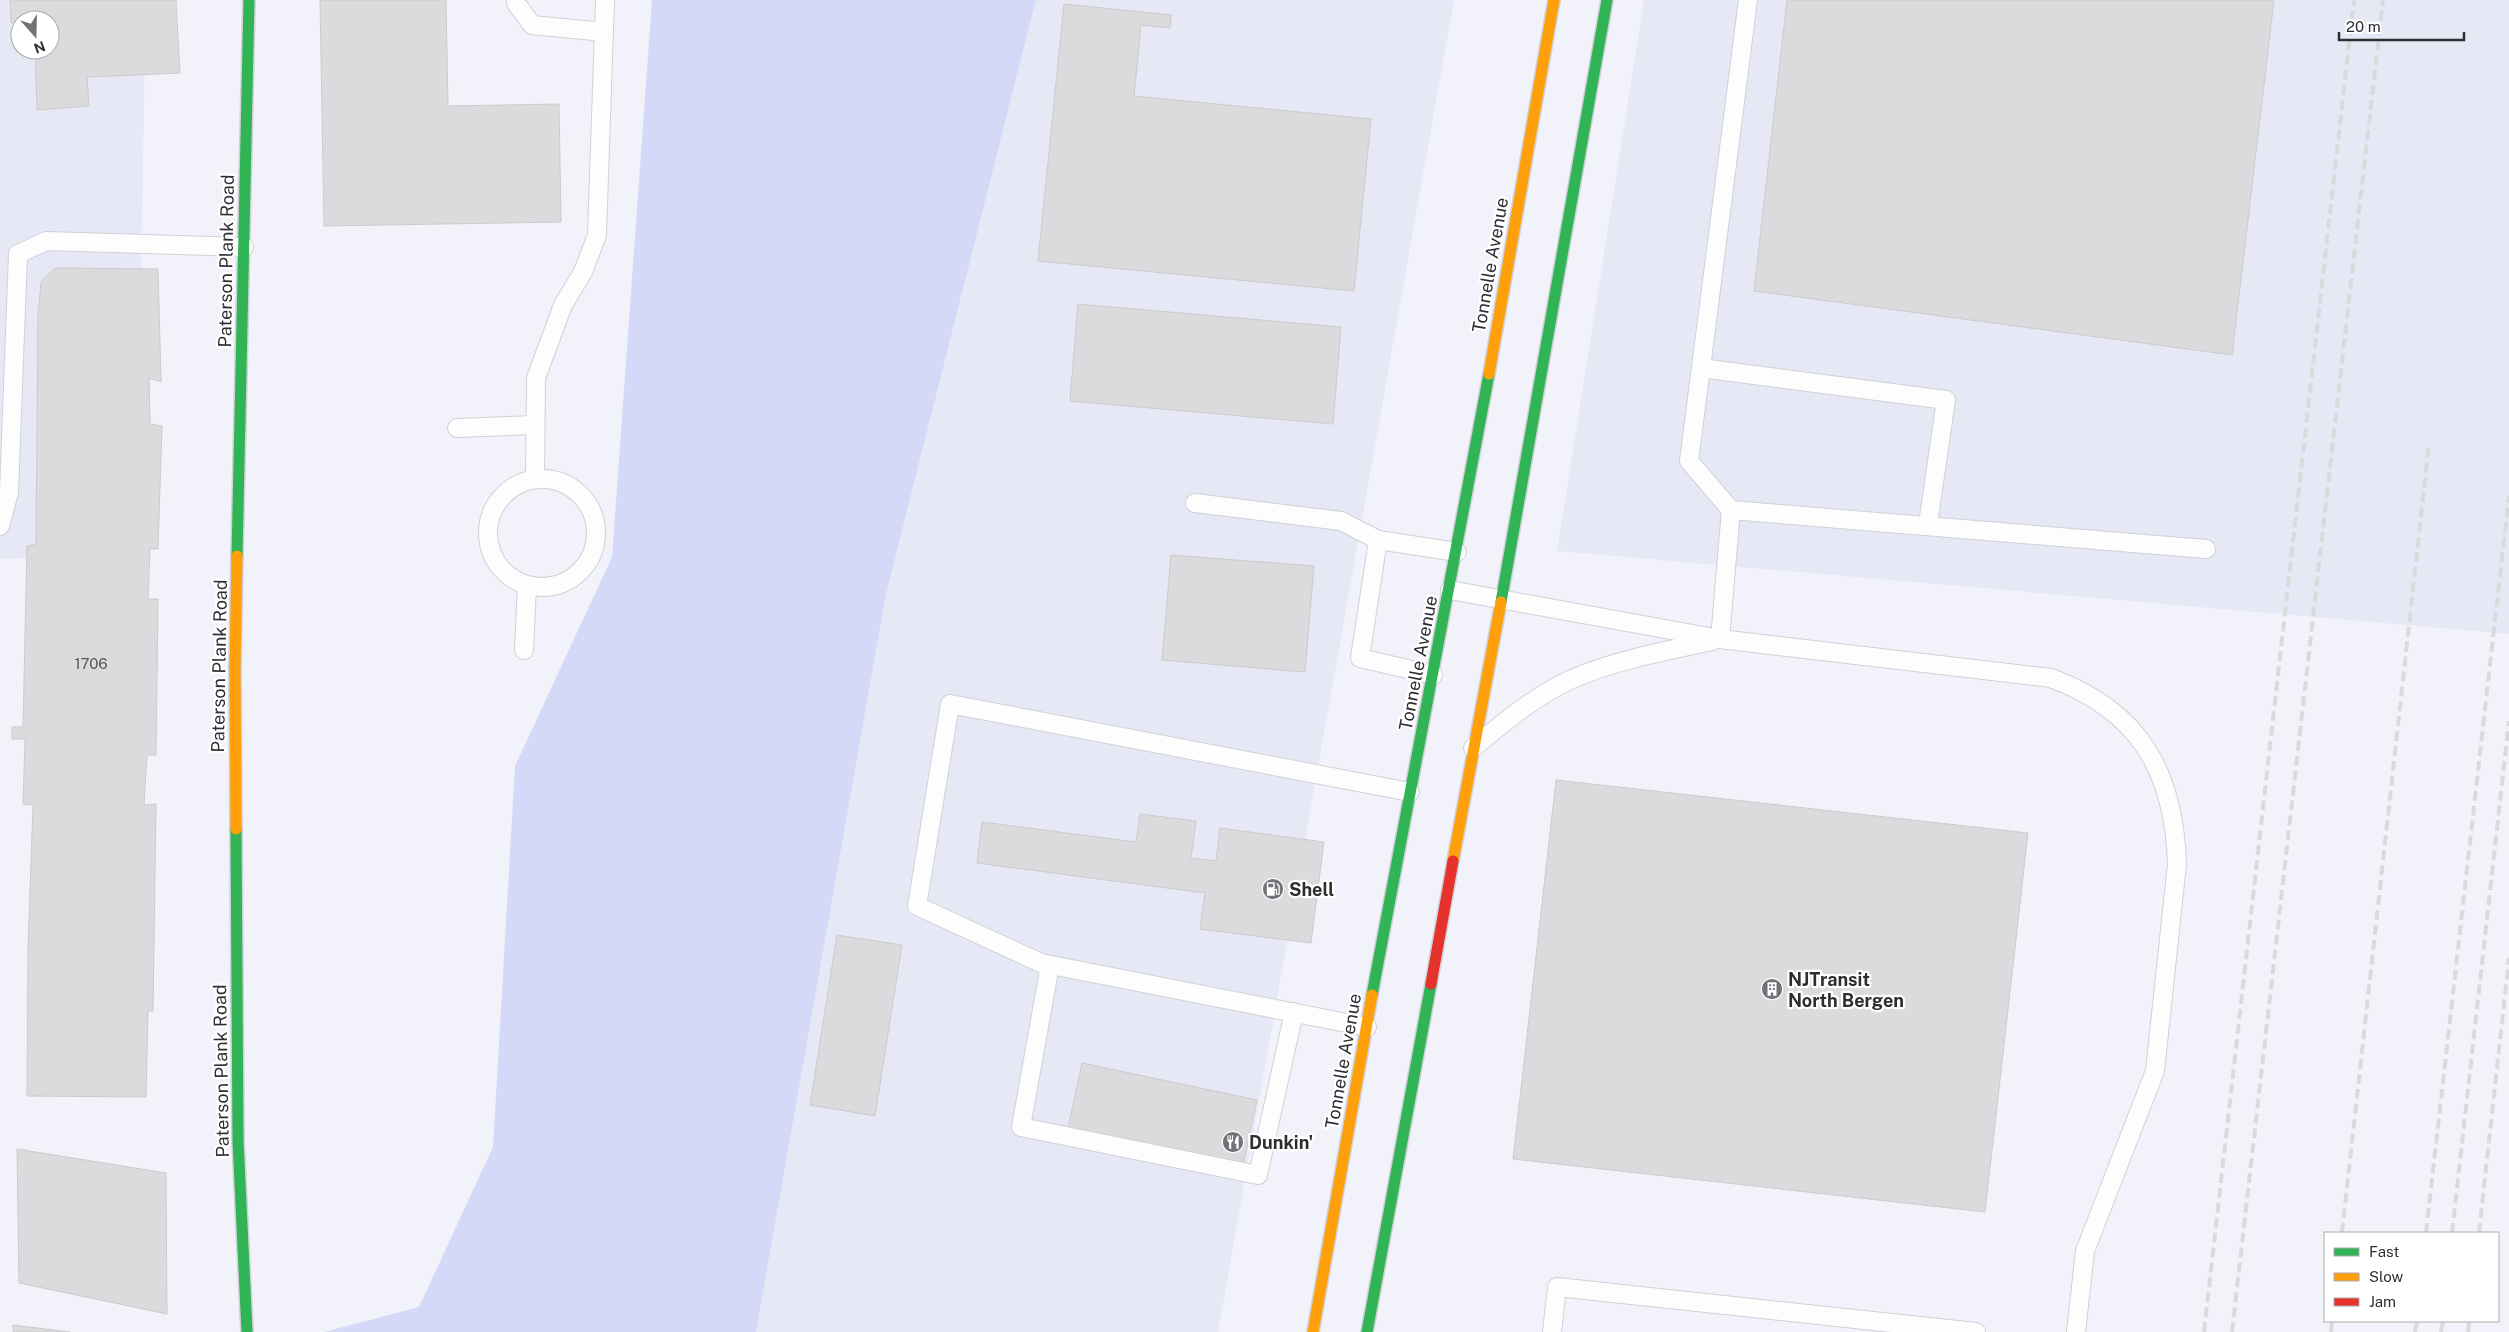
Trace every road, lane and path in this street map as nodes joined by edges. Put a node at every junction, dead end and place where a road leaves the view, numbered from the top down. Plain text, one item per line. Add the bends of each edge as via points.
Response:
1 (249, 0) edge
2 (516, 0) edge
3 (605, 0) edge
4 (1554, 0) edge
5 (1607, 0) edge
6 (1748, 0) edge
7 (604, 32) junction
8 (244, 247) junction
9 (1701, 368) junction
10 (535, 425) junction
11 (457, 428) dead end
12 (535, 479) junction
13 (1195, 503) dead end
14 (1731, 510) junction
15 (1928, 524) junction
16 (0, 526) edge
17 (1378, 540) junction
18 (2206, 549) dead end
19 (1457, 552) junction
20 (528, 586) junction
21 (1450, 590) junction
22 (1501, 600) junction
23 (1720, 639) junction
24 (524, 650) dead end
25 (1433, 675) junction
26 (1472, 749) junction
27 (1410, 792) junction
28 (1050, 965) junction
29 (1294, 1012) junction
30 (1367, 1027) junction
31 (247, 1332) edge
32 (1313, 1332) edge
33 (1368, 1332) edge
34 (1552, 1332) edge
35 (1976, 1332) edge
36 (2076, 1332) edge

1 - 8 main road, Paterson Plank Road
2 - 7 lane via 532,25
3 - 7 lane
4 - 19 main road, Tonnelle Avenue
5 - 22 main road
6 - 9 lane
7 - 10 lane via 597,235 583,272 563,305 536,378
8 - 16 lane via 46,241 18,254 9,492
8 - 31 main road, Paterson Plank Road via 235,677 238,1140
9 - 14 lane via 1689,461
9 - 15 lane via 1946,400
10 - 11 lane
10 - 12 lane
12 - 20 lane via 517,485 502,496 491,512 487,530 489,549 498,566 511,578
12 - 20 lane via 569,486 582,496 592,511 595,545 589,561 578,575 563,584 546,588
13 - 17 lane via 1341,522
14 - 15 lane
14 - 23 lane
15 - 18 lane
17 - 19 lane
17 - 25 lane via 1360,658
19 - 21 main road, Tonnelle Avenue
20 - 24 lane
21 - 22 lane
21 - 25 main road, Tonnelle Avenue
22 - 23 lane
22 - 26 main road
23 - 26 lane via 1655,654 1573,679 1517,712
23 - 36 lane via 2051,678 2078,688 2124,720 2144,745 2161,776 2171,805 2177,864 2155,1071 2085,1251
25 - 27 main road, Tonnelle Avenue
26 - 33 main road
27 - 28 lane via 950,704 917,906
27 - 30 main road, Tonnelle Avenue
28 - 29 lane
28 - 29 lane via 1021,1127 1258,1175
29 - 30 lane
30 - 32 main road, Tonnelle Avenue
34 - 35 lane via 1557,1287

